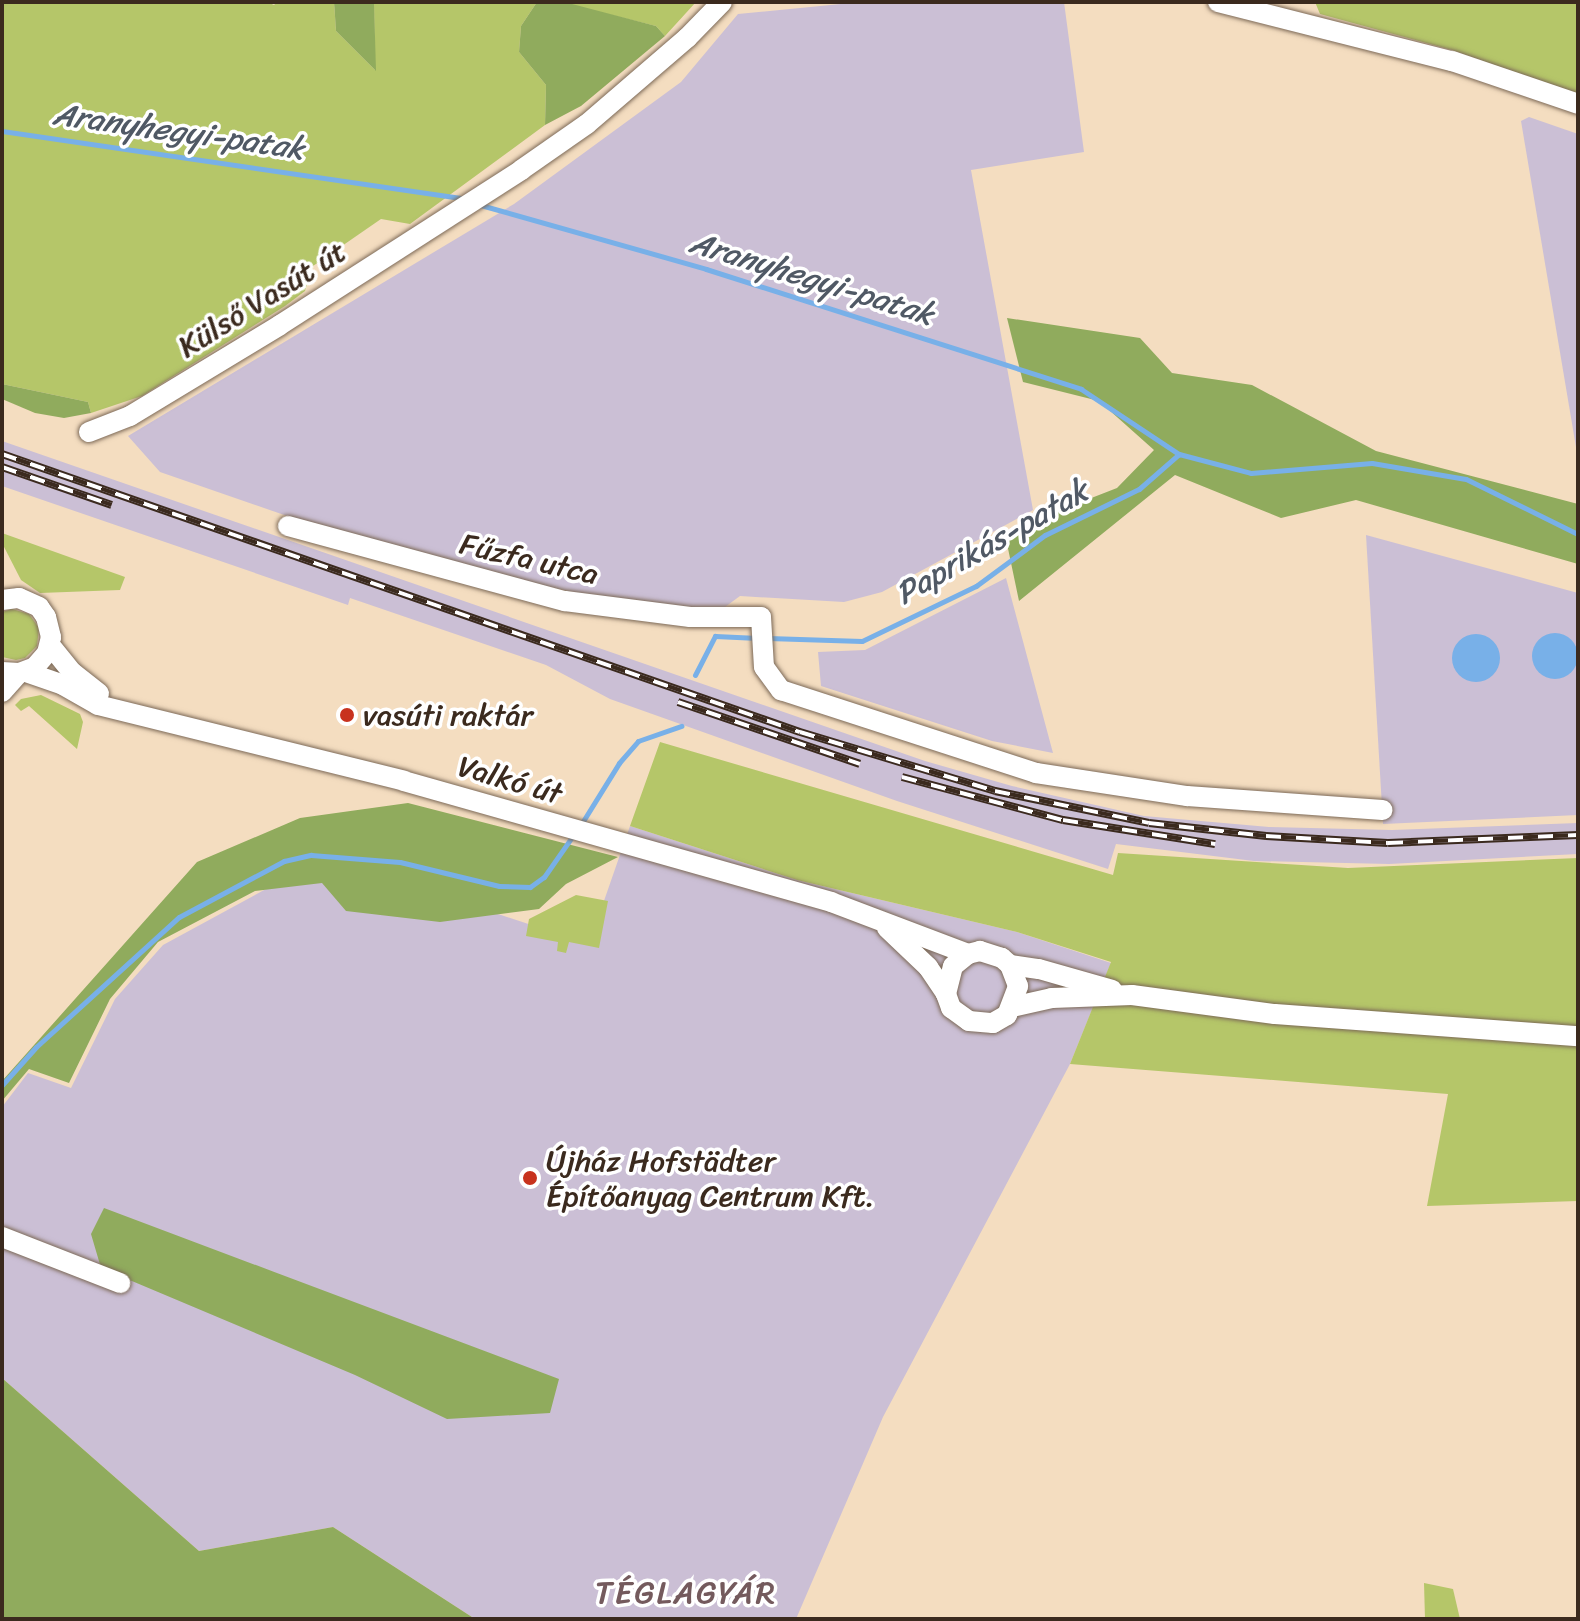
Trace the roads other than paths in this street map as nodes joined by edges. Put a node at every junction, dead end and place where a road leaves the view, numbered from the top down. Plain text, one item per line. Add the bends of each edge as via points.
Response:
1 (722, 2) edge
2 (1218, 2) edge
3 (1578, 104) edge
4 (89, 432) dead end
5 (288, 526) dead end
6 (2, 600) edge
7 (50, 645) junction
8 (16, 672) edge
9 (2, 692) edge
10 (130, 713) junction
11 (1382, 810) dead end
12 (872, 916) junction
13 (968, 954) junction
14 (1010, 965) junction
15 (946, 994) junction
16 (1132, 995) junction
17 (1012, 1007) junction
18 (1578, 1036) edge
19 (2, 1237) edge
20 (120, 1283) dead end

1 - 4 street, Külső Vasút út via 587,124 484,195 130,416
2 - 3 street via 1452,61
5 - 11 street, Fűzfa utca via 565,601 761,624 762,657 781,690 1036,773 1187,796
6 - 7 street via 19,598 39,607 51,628
7 - 8 street via 42,661
7 - 10 street via 87,685
8 - 9 street
8 - 10 street, Valkó út
10 - 12 street, Valkó út via 344,764
12 - 13 street, Valkó út
12 - 15 street via 911,948
13 - 14 street via 991,953
13 - 15 street via 948,975
14 - 16 street
14 - 17 street via 1018,986
15 - 17 street via 960,1016 981,1024 1007,1015
16 - 17 street via 1052,998
16 - 18 street via 1275,1014
19 - 20 street

